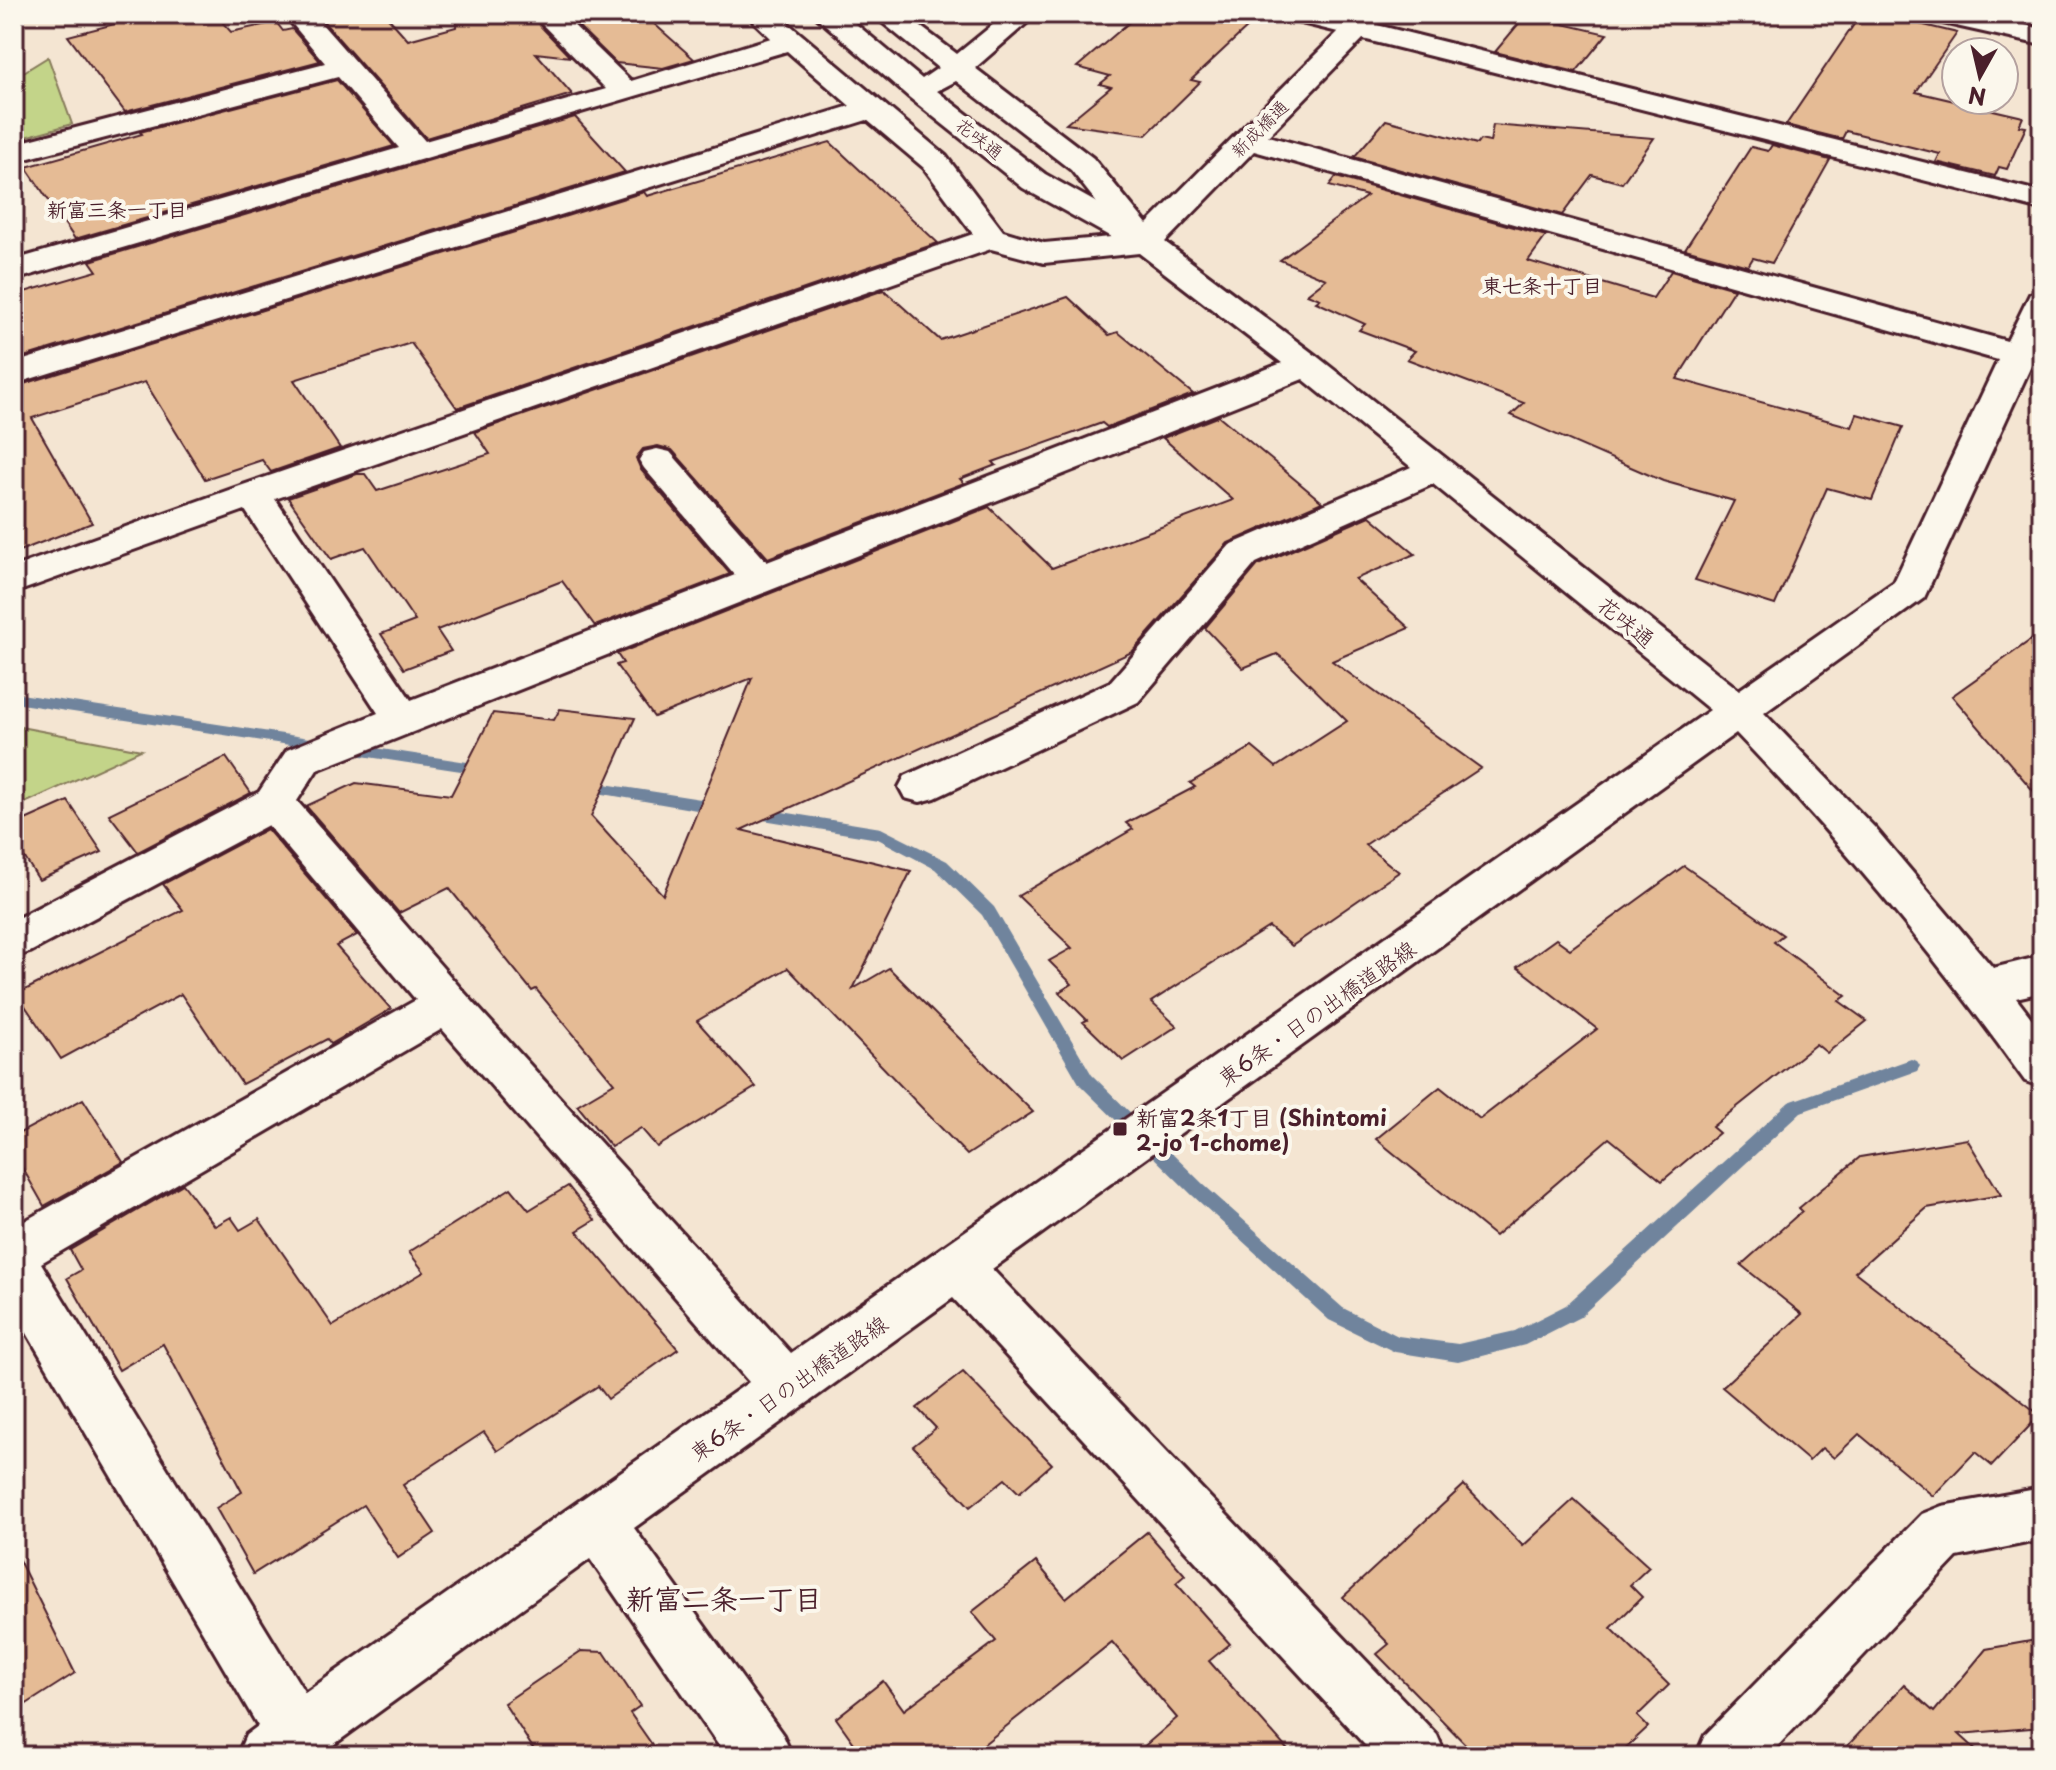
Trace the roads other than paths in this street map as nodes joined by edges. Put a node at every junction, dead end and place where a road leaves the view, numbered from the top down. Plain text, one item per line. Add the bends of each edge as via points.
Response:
1 (298, 14) edge
2 (546, 14) edge
3 (760, 14) edge
4 (827, 14) edge
5 (886, 14) edge
6 (1023, 14) edge
7 (1299, 14) edge
8 (1939, 14) edge
9 (1365, 21) edge
10 (2042, 37) edge
11 (791, 41) junction
12 (342, 67) junction
13 (958, 68) junction
14 (626, 92) junction
15 (920, 92) junction
16 (870, 109) junction
17 (1247, 140) junction
18 (419, 152) junction
19 (14, 153) edge
20 (2042, 201) edge
21 (992, 238) junction
22 (1146, 243) junction
23 (14, 270) edge
24 (2042, 301) edge
25 (2019, 355) junction
26 (1307, 365) junction
27 (14, 374) edge
28 (657, 460) dead end
29 (1437, 469) junction
30 (253, 494) junction
31 (760, 579) junction
32 (14, 581) edge
33 (1739, 712) junction
34 (403, 719) junction
35 (920, 787) dead end
36 (274, 803) junction
37 (14, 940) edge
38 (2042, 974) edge
39 (1985, 988) junction
40 (447, 1004) junction
41 (2042, 1068) edge
42 (14, 1253) edge
43 (14, 1265) edge
44 (957, 1267) junction
45 (787, 1387) junction
46 (2042, 1514) edge
47 (598, 1523) junction
48 (282, 1746) edge
49 (762, 1756) edge
50 (1416, 1756) edge
51 (1726, 1756) edge

1 - 12 street
2 - 14 street
3 - 11 street
4 - 15 street, 花咲通
5 - 13 street, 花咲通
6 - 13 street
7 - 9 street
8 - 10 street
9 - 17 street, 新成橋通
9 - 20 street
11 - 14 street
11 - 16 street
12 - 18 street
12 - 19 street
13 - 15 street
13 - 22 street, 花咲通 via 1082,164
14 - 18 street
15 - 22 street, 花咲通 via 1034,181
16 - 21 street via 935,162
16 - 27 street
17 - 22 street, 新成橋通
17 - 25 street
18 - 23 street
21 - 22 street via 1044,253
21 - 30 street
22 - 26 street, 花咲通
24 - 25 street, 東6条・日の出橋道路線
25 - 33 street, 東6条・日の出橋道路線 via 1910,589
26 - 29 street, 花咲通
26 - 31 street
28 - 31 street
29 - 33 street, 花咲通
29 - 35 street via 1243,554 1124,692
30 - 32 street
30 - 34 street
31 - 34 street
33 - 39 street, 花咲通 via 1803,776
33 - 44 street, 東6条・日の出橋道路線
34 - 36 street via 302,760
36 - 37 street
36 - 40 street
38 - 39 street
39 - 41 street, 花咲通
40 - 42 street
40 - 45 street
43 - 48 street
44 - 45 street, 東6条・日の出橋道路線
44 - 50 street
45 - 47 street, 東6条・日の出橋道路線
46 - 51 street via 1942,1533
47 - 48 street, 東6条・日の出橋道路線
47 - 49 street

